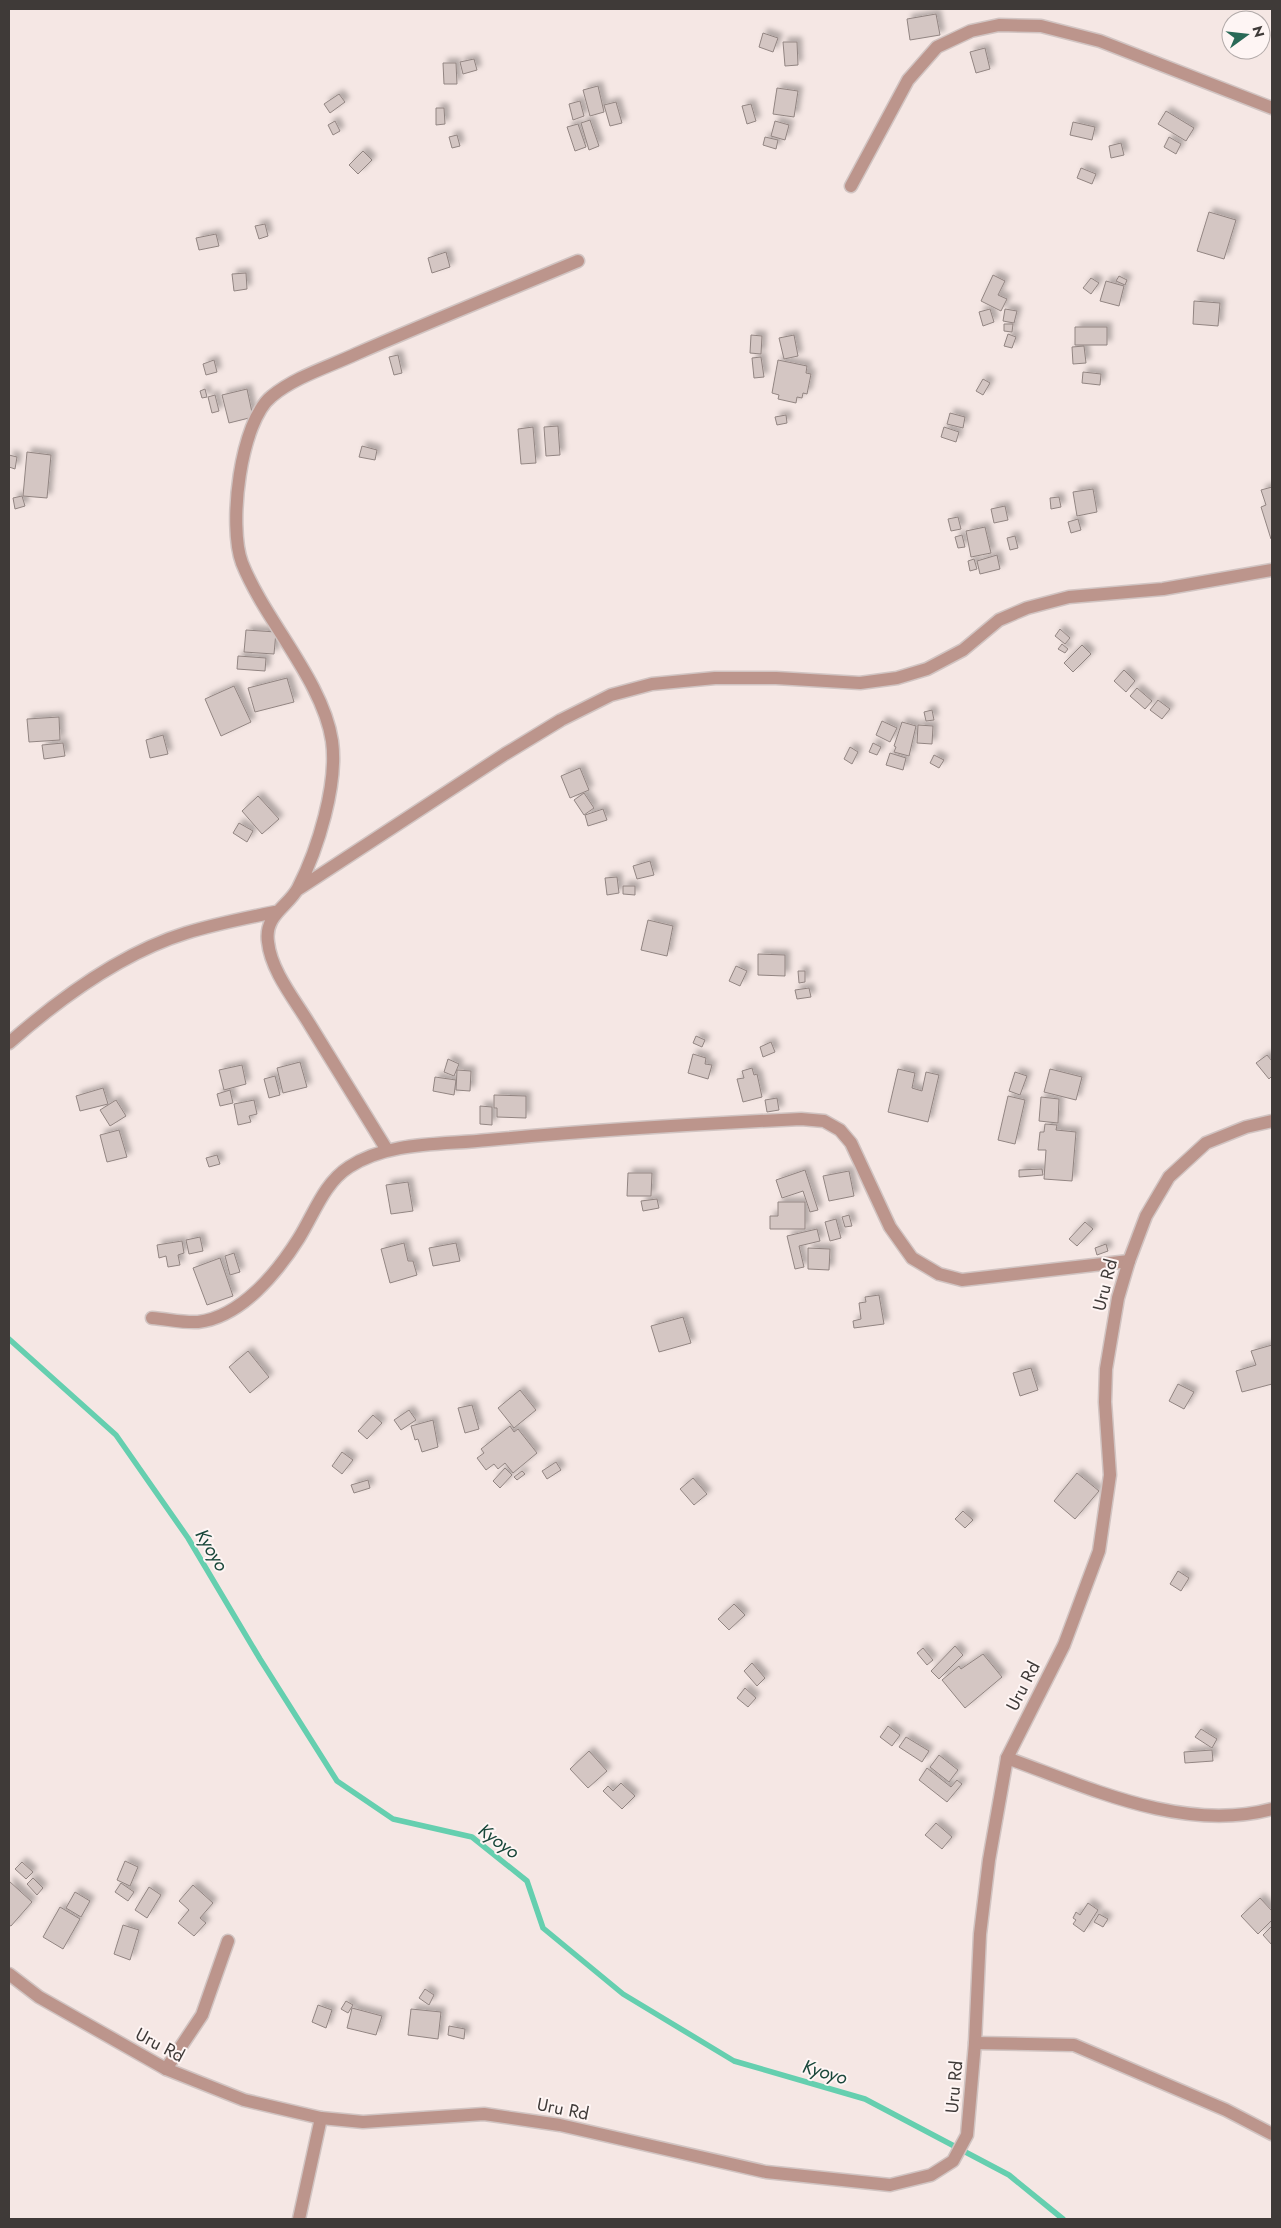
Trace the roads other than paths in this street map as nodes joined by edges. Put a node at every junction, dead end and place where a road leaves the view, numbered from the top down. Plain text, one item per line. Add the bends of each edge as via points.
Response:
1 (1272, 108) edge
2 (851, 186) dead end
3 (578, 261) dead end
4 (1272, 570) edge
5 (297, 890) junction
6 (275, 912) junction
7 (9, 1043) edge
8 (1272, 1121) edge
9 (386, 1150) junction
10 (1129, 1261) junction
11 (152, 1318) dead end
12 (1008, 1758) junction
13 (1272, 1810) edge
14 (228, 1941) dead end
15 (9, 1974) edge
16 (975, 2043) junction
17 (166, 2069) junction
18 (321, 2118) junction
19 (1272, 2134) edge
20 (299, 2219) edge

1 - 2 street via 1100,41 1042,26 999,25 971,30 937,47 908,80
3 - 5 street via 293,382 269,397 254,423 236,491 235,530 241,560 321,704 332,740 333,774 324,816
4 - 5 street via 1162,590 1069,597 1027,608 999,620 963,650 927,669 897,678 860,683 715,678 652,684 611,695 505,754
5 - 6 street
6 - 7 street via 185,933 152,946 73,990
6 - 9 street via 268,927 267,940 280,976
8 - 10 street, Uru Rd via 1246,1127 1206,1143 1169,1177 1146,1216
9 - 10 street via 601,1130 802,1119 824,1121 840,1130 851,1142 890,1227 912,1258 939,1274 962,1280
9 - 11 street via 348,1167 331,1184 281,1262 230,1312 196,1322
10 - 12 street, Uru Rd via 1118,1298 1106,1369 1110,1475 1099,1551 1064,1645
12 - 13 street via 1096,1791 1156,1808 1212,1817
12 - 16 street, Uru Rd via 997,1804 981,1925
14 - 17 street via 202,2015
15 - 17 street, Uru Rd via 39,1997
16 - 18 street, Uru Rd via 967,2135 953,2161 931,2175 890,2185 766,2172 560,2125 484,2114 363,2122
16 - 19 street via 1074,2045 1218,2106
17 - 18 street, Uru Rd via 244,2100
18 - 20 street

